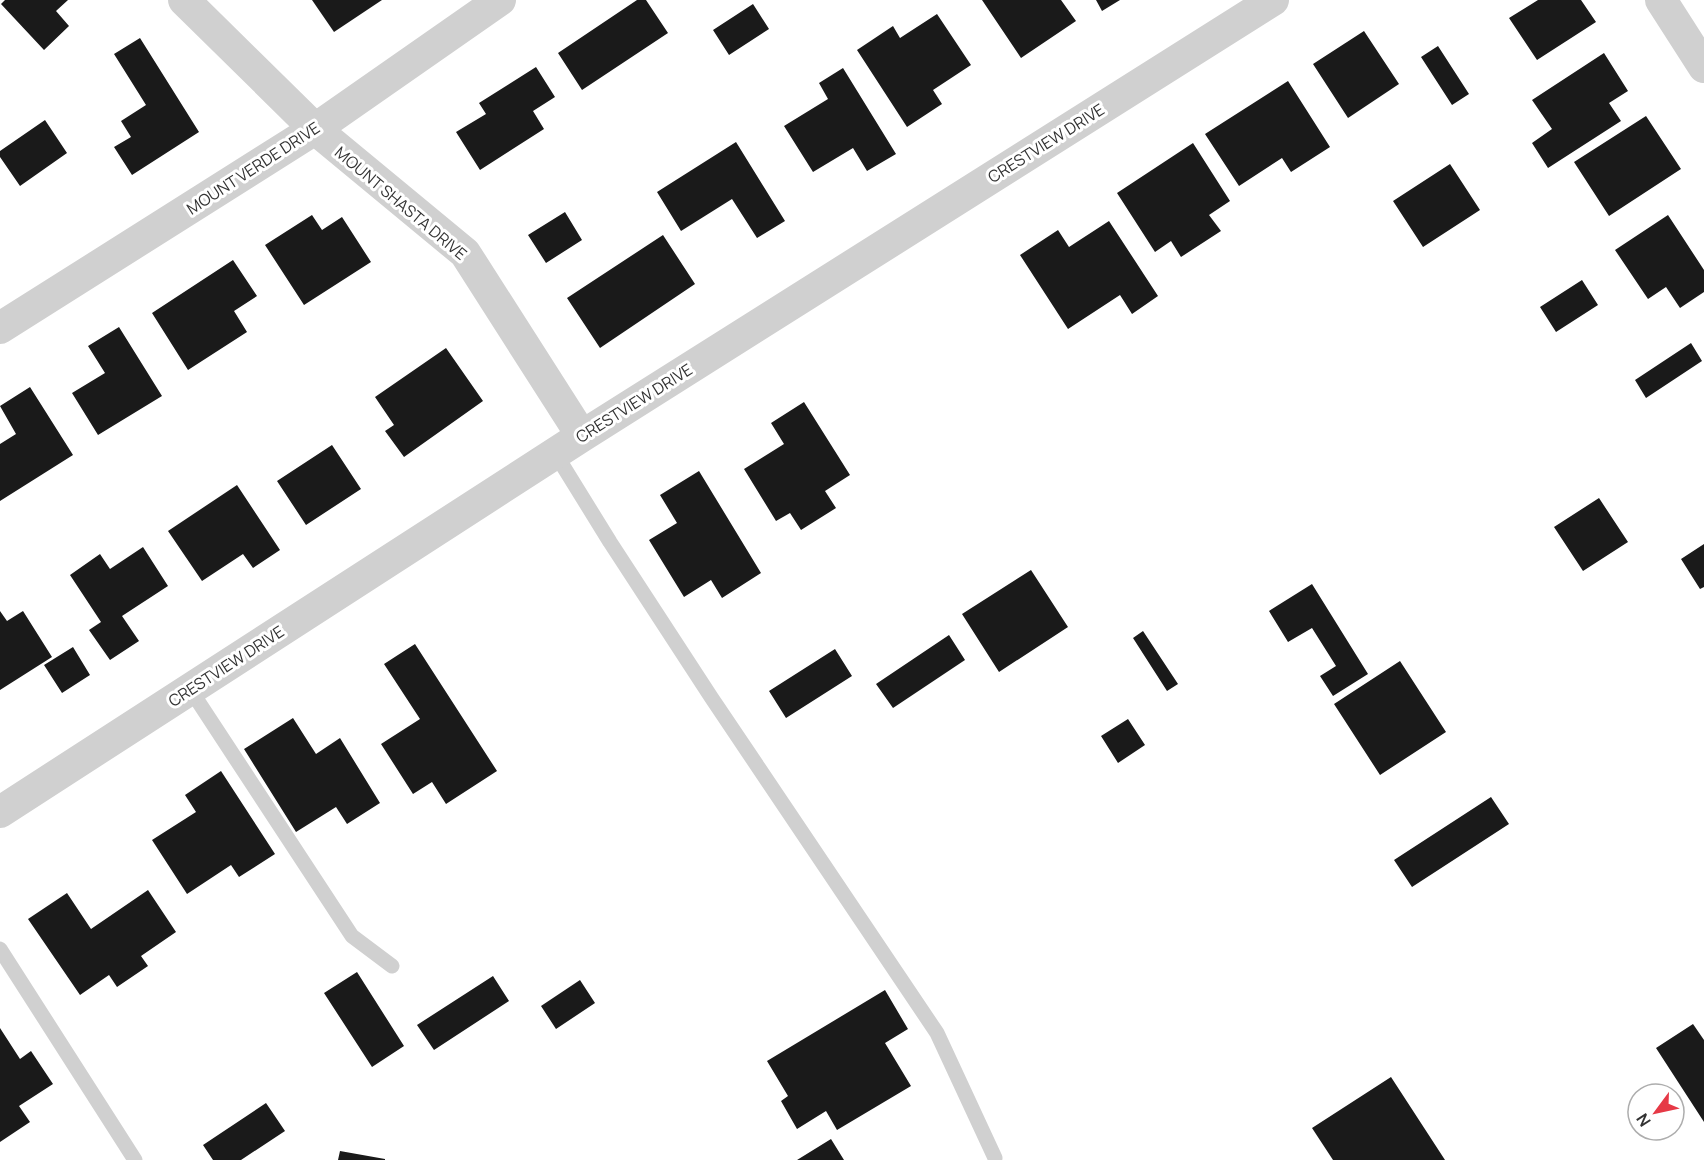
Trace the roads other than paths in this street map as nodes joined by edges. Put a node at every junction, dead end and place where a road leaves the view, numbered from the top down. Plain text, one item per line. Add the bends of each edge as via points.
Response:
1 (184, 0) edge
2 (500, 0) edge
3 (1273, 0) edge
4 (1661, 0) edge
5 (1700, 50) edge
6 (315, 129) junction
7 (0, 328) edge
8 (582, 436) junction
9 (555, 453) junction
10 (190, 689) junction
11 (0, 812) edge
12 (0, 949) edge
13 (392, 966) dead end
14 (995, 1158) dead end
15 (135, 1160) edge

1 - 6 street, MOUNT SHASTA DRIVE
2 - 6 street, MOUNT VERDE DRIVE
3 - 8 street, CRESTVIEW DRIVE
4 - 5 street
6 - 7 street, MOUNT VERDE DRIVE
6 - 8 street, MOUNT SHASTA DRIVE via 465,253
8 - 9 street, CRESTVIEW DRIVE
9 - 10 street, CRESTVIEW DRIVE
9 - 14 lane via 711,697 937,1033
10 - 11 street, CRESTVIEW DRIVE
10 - 13 lane via 352,936
12 - 15 lane

